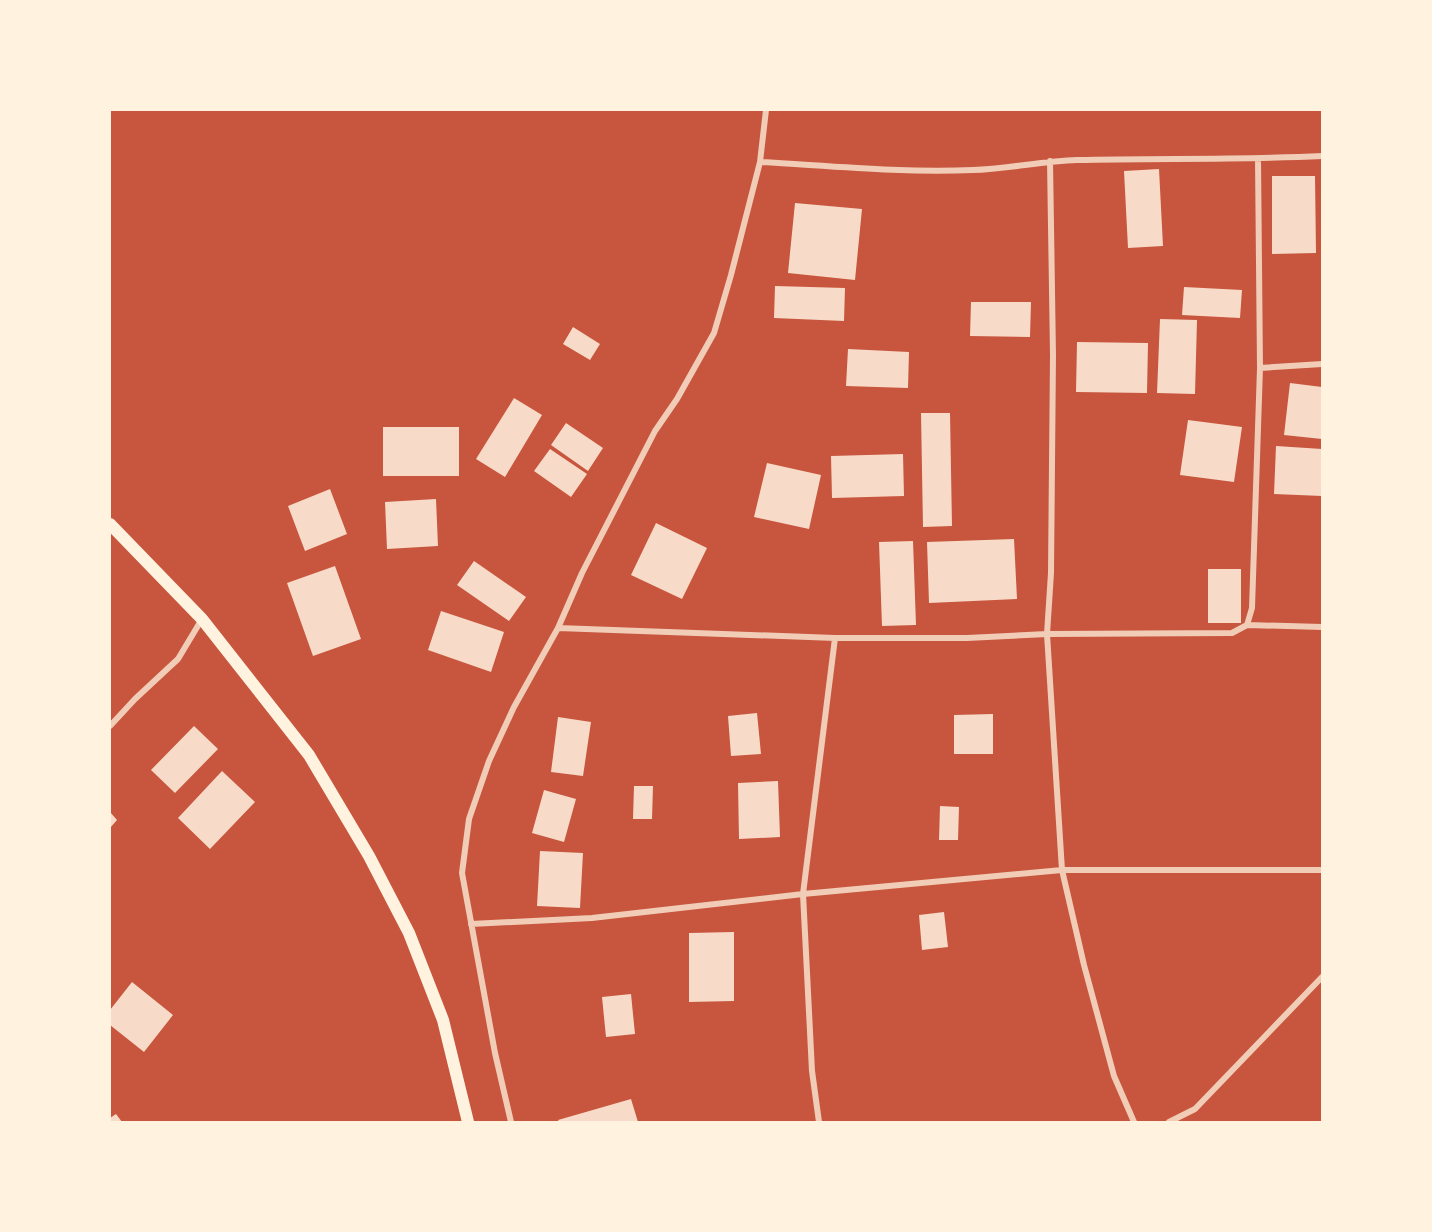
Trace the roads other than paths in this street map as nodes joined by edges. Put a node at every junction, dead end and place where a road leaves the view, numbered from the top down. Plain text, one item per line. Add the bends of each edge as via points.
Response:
1 (766, 110) edge
2 (1323, 156) edge
3 (1258, 159) junction
4 (1050, 160) junction
5 (760, 162) junction
6 (1323, 364) edge
7 (1260, 368) junction
8 (110, 524) edge
9 (202, 619) junction
10 (1247, 626) junction
11 (1323, 627) edge
12 (558, 628) junction
13 (1047, 634) junction
14 (835, 638) junction
15 (110, 726) edge
16 (1062, 870) junction
17 (1323, 870) edge
18 (803, 894) junction
19 (471, 924) junction
20 (1323, 977) edge
21 (468, 1122) edge
22 (511, 1122) edge
23 (819, 1122) edge
24 (1134, 1122) edge
25 (1169, 1122) edge

1 - 5 street
2 - 3 street
3 - 4 street
3 - 7 street
4 - 5 street via 975,170
4 - 13 street via 1053,355
5 - 12 street via 714,333 655,431
6 - 7 street
7 - 10 street via 1252,608
8 - 9 main road
9 - 15 street via 178,659
9 - 21 main road via 309,755 369,856 409,933 443,1020
10 - 11 street
10 - 13 street via 1232,633
12 - 14 street
12 - 19 street via 513,707 469,819 462,873
13 - 14 street
13 - 16 street
14 - 18 street
16 - 17 street
16 - 18 street
16 - 24 street via 1114,1076
18 - 19 street via 592,918
18 - 23 street via 812,1071
19 - 22 street
20 - 25 street via 1195,1109

